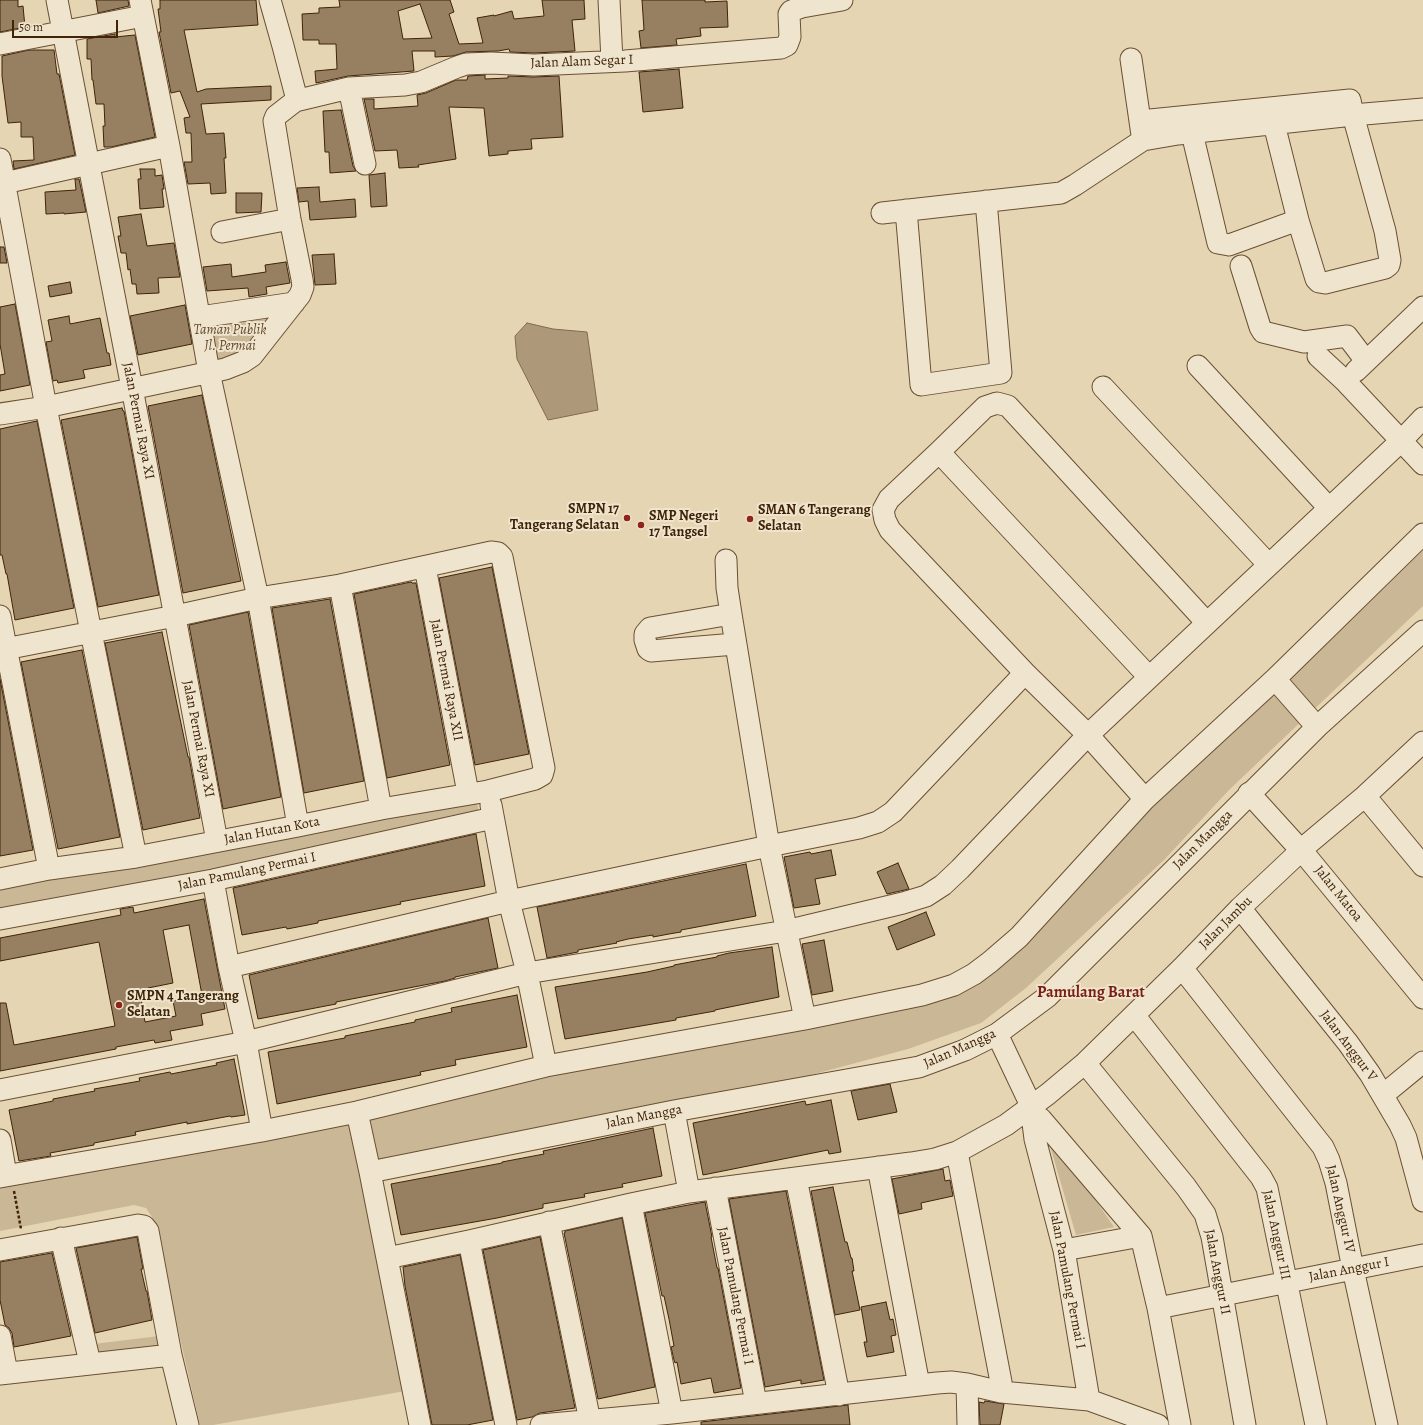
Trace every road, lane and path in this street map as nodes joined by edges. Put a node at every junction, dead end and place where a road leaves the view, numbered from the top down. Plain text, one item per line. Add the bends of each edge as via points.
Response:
1 (57, 0) edge
2 (270, 0) edge
3 (609, 0) edge
4 (842, 0) edge
5 (820, 2) edge
6 (141, 8) edge
7 (64, 31) junction
8 (0, 44) edge
9 (1131, 59) dead end
10 (612, 61) junction
11 (349, 88) junction
12 (295, 101) junction
13 (1423, 109) edge
14 (1353, 115) junction
15 (1274, 124) junction
16 (1142, 130) junction
17 (1192, 133) junction
18 (169, 146) junction
19 (0, 159) edge
20 (365, 164) dead end
21 (89, 165) junction
22 (3, 184) edge
23 (986, 201) junction
24 (906, 210) junction
25 (882, 213) dead end
26 (290, 219) junction
27 (1298, 220) junction
28 (222, 232) dead end
29 (1241, 266) dead end
30 (294, 303) junction
31 (1423, 307) edge
32 (200, 318) junction
33 (1318, 356) dead end
34 (1366, 362) junction
35 (1198, 366) dead end
36 (209, 372) junction
37 (1345, 381) junction
38 (1103, 387) dead end
39 (132, 388) junction
40 (46, 406) junction
41 (0, 414) edge
42 (1423, 418) edge
43 (1401, 441) junction
44 (939, 452) junction
45 (1423, 464) edge
46 (1329, 508) junction
47 (1423, 534) edge
48 (726, 560) dead end
49 (1269, 565) junction
50 (425, 567) junction
51 (340, 585) junction
52 (258, 598) junction
53 (731, 614) junction
54 (0, 616) edge
55 (175, 616) junction
56 (1207, 623) junction
57 (1423, 631) edge
58 (91, 632) junction
59 (735, 644) junction
60 (3, 649) edge
61 (1026, 673) junction
62 (1149, 677) junction
63 (1275, 679) junction
64 (1317, 727) junction
65 (1088, 735) junction
66 (1423, 742) edge
67 (478, 792) junction
68 (1249, 794) junction
69 (1365, 796) junction
70 (1145, 799) junction
71 (381, 808) junction
72 (493, 818) junction
73 (298, 826) junction
74 (217, 841) junction
75 (769, 846) junction
76 (1301, 850) junction
77 (136, 857) junction
78 (1423, 866) edge
79 (49, 869) junction
80 (0, 879) edge
81 (213, 880) junction
82 (509, 901) junction
83 (1240, 908) junction
84 (0, 919) edge
85 (786, 931) junction
86 (229, 967) junction
87 (1182, 968) junction
88 (527, 973) junction
89 (1423, 998) edge
90 (1134, 1015) junction
91 (805, 1019) junction
92 (997, 1034) junction
93 (246, 1042) junction
94 (1423, 1062) edge
95 (1085, 1063) junction
96 (546, 1066) junction
97 (0, 1090) edge
98 (1383, 1095) junction
99 (1033, 1110) junction
100 (674, 1111) junction
101 (357, 1112) junction
102 (262, 1131) junction
103 (0, 1140) edge
104 (957, 1152) junction
105 (878, 1167) junction
106 (370, 1172) junction
107 (6, 1176) edge
108 (796, 1178) junction
109 (714, 1188) junction
110 (689, 1192) junction
111 (1423, 1201) edge
112 (631, 1204) junction
113 (549, 1222) junction
114 (1141, 1236) junction
115 (61, 1238) junction
116 (470, 1240) junction
117 (24, 1245) junction
118 (0, 1250) edge
119 (1064, 1250) junction
120 (1423, 1255) edge
121 (387, 1258) junction
122 (1353, 1269) junction
123 (1286, 1282) junction
124 (1222, 1294) junction
125 (1158, 1308) junction
126 (0, 1336) edge
127 (171, 1355) junction
128 (90, 1363) junction
129 (4, 1373) edge
130 (967, 1384) junction
131 (919, 1385) junction
132 (1001, 1392) junction
133 (839, 1395) junction
134 (1089, 1400) junction
135 (756, 1404) junction
136 (672, 1413) junction
137 (590, 1421) junction
138 (188, 1425) edge
139 (420, 1425) edge
140 (506, 1425) edge
141 (541, 1425) edge
142 (968, 1425) edge
143 (1158, 1425) edge
144 (1180, 1425) edge
145 (1244, 1425) edge
146 (1316, 1425) edge
147 (1387, 1425) edge

1 - 7 street, Jalan Permai Raya XI
2 - 12 street via 296,96
3 - 10 street
4 - 5 street, Jalan Alam Segar I
5 - 10 street, Jalan Alam Segar I via 791,11 790,37 787,45 781,48
6 - 7 street
6 - 18 street
7 - 8 street
7 - 21 street, Jalan Permai Raya XI
9 - 16 street
10 - 11 street, Jalan Alam Segar I via 534,65 466,64 421,82
11 - 12 street, Jalan Alam Segar I
11 - 20 street
12 - 26 street via 276,116 274,121
13 - 14 street
14 - 15 street
14 - 16 street via 1350,100
14 - 27 street via 1385,231 1389,264 1381,270 1325,283 1319,282 1314,275
15 - 17 street
15 - 27 street
16 - 17 street
16 - 23 street via 1075,185 1061,193
17 - 27 street via 1218,243 1229,245
18 - 21 street
18 - 32 street
19 - 22 street
21 - 22 street
21 - 39 street, Jalan Permai Raya XI
22 - 40 street
23 - 24 street
23 - 24 street via 1001,373 921,384
24 - 25 street
26 - 28 street
26 - 30 street via 303,287
29 - 34 street via 1263,332 1304,342 1347,336
30 - 32 street
30 - 36 street via 252,356 225,369
31 - 34 street
32 - 36 street
33 - 37 street
34 - 37 street
35 - 46 street
36 - 39 street
36 - 52 street
37 - 43 street
38 - 49 street
39 - 40 street
39 - 55 street, Jalan Permai Raya XI
40 - 41 street
40 - 58 street
42 - 43 street
43 - 45 street
43 - 46 street
44 - 56 street via 985,407 997,403 1008,406
44 - 61 street via 889,499 883,510 884,520 890,530
44 - 62 street
46 - 49 street
47 - 63 street
48 - 53 street
49 - 56 street
50 - 51 street
50 - 67 street, Jalan Permai Raya XII
50 - 67 street, Jalan Hutan Kota via 490,552 498,553 502,557 544,768 542,775 535,779
51 - 52 street
51 - 71 street
52 - 55 street
52 - 73 street
53 - 59 street
53 - 59 street via 650,628 645,634 645,640 651,651
54 - 60 street
55 - 58 street
55 - 74 street, Jalan Permai Raya XI
56 - 62 street
57 - 64 street, Jalan Mangga
58 - 60 street
58 - 77 street
59 - 75 street
60 - 79 street
61 - 65 street
61 - 75 street via 893,812 878,822 859,828
62 - 65 street
63 - 64 street
63 - 70 street
64 - 68 street, Jalan Mangga
65 - 70 street
65 - 85 street via 943,885 926,896 903,903
66 - 69 street, Jalan Jambu
67 - 71 street, Jalan Hutan Kota
67 - 72 street, Jalan Permai Raya XII
68 - 76 street, Jalan Matoa
68 - 92 street, Jalan Mangga via 1052,992
69 - 76 street, Jalan Jambu
69 - 78 street
70 - 91 street via 1019,937 974,974 922,995
71 - 73 street, Jalan Hutan Kota
72 - 81 street, Jalan Pamulang Permai I
72 - 82 street, Jalan Permai Raya XII
73 - 74 street, Jalan Hutan Kota
74 - 77 street, Jalan Hutan Kota
75 - 82 street
75 - 85 street
76 - 83 street, Jalan Jambu
76 - 89 street, Jalan Matoa
77 - 79 street, Jalan Hutan Kota
79 - 80 street, Jalan Hutan Kota
81 - 84 street, Jalan Pamulang Permai I
81 - 86 street
82 - 86 street
82 - 88 street, Jalan Permai Raya XII
83 - 87 street, Jalan Jambu
83 - 98 street, Jalan Anggur V via 1348,1043
85 - 88 street
85 - 91 street
86 - 93 street
87 - 90 street, Jalan Jambu
87 - 122 street, Jalan Anggur IV via 1323,1147 1336,1183
88 - 93 street
88 - 96 street, Jalan Permai Raya XII
90 - 95 street, Jalan Jambu
90 - 123 street, Jalan Anggur III via 1261,1177 1270,1197
91 - 96 street
92 - 99 street
92 - 100 street, Jalan Mangga via 919,1067
93 - 97 street
93 - 102 street
94 - 98 street
95 - 99 street, Jalan Jambu
95 - 124 street, Jalan Anggur II via 1206,1214
96 - 101 street
98 - 111 street, Jalan Anggur V via 1406,1138
99 - 104 street, Jalan Jambu
99 - 114 street
99 - 119 street, Jalan Pamulang Permai I via 1035,1140
100 - 106 street, Jalan Mangga
100 - 110 street
101 - 102 street
101 - 106 street
102 - 107 street
103 - 107 street
104 - 105 street, Jalan Jambu via 917,1162
104 - 132 street
105 - 108 street, Jalan Jambu
105 - 131 street
106 - 121 street
107 - 117 path
108 - 109 street, Jalan Jambu
108 - 133 street
109 - 110 street, Jalan Jambu
109 - 135 street, Jalan Pamulang Permai I
110 - 112 street, Jalan Jambu
112 - 113 street, Jalan Jambu
112 - 136 street
113 - 116 street, Jalan Jambu
113 - 137 street
114 - 119 street
114 - 125 street
115 - 117 street
115 - 127 street via 144,1226 148,1231
115 - 128 street
116 - 121 street, Jalan Jambu
116 - 140 street
117 - 118 street
119 - 134 street, Jalan Pamulang Permai I
120 - 122 street, Jalan Anggur I
121 - 139 street
122 - 123 street, Jalan Anggur I
122 - 147 street, Jalan Anggur IV
123 - 124 street, Jalan Anggur I
123 - 146 street, Jalan Anggur III
124 - 125 street, Jalan Anggur I
124 - 145 street, Jalan Anggur II
125 - 144 street
126 - 129 street
127 - 128 street
127 - 138 street
128 - 129 street
130 - 131 street via 951,1382
130 - 132 street
130 - 142 street
131 - 133 street
132 - 134 street
133 - 135 street
134 - 143 street
135 - 136 street
136 - 137 street
137 - 141 street

